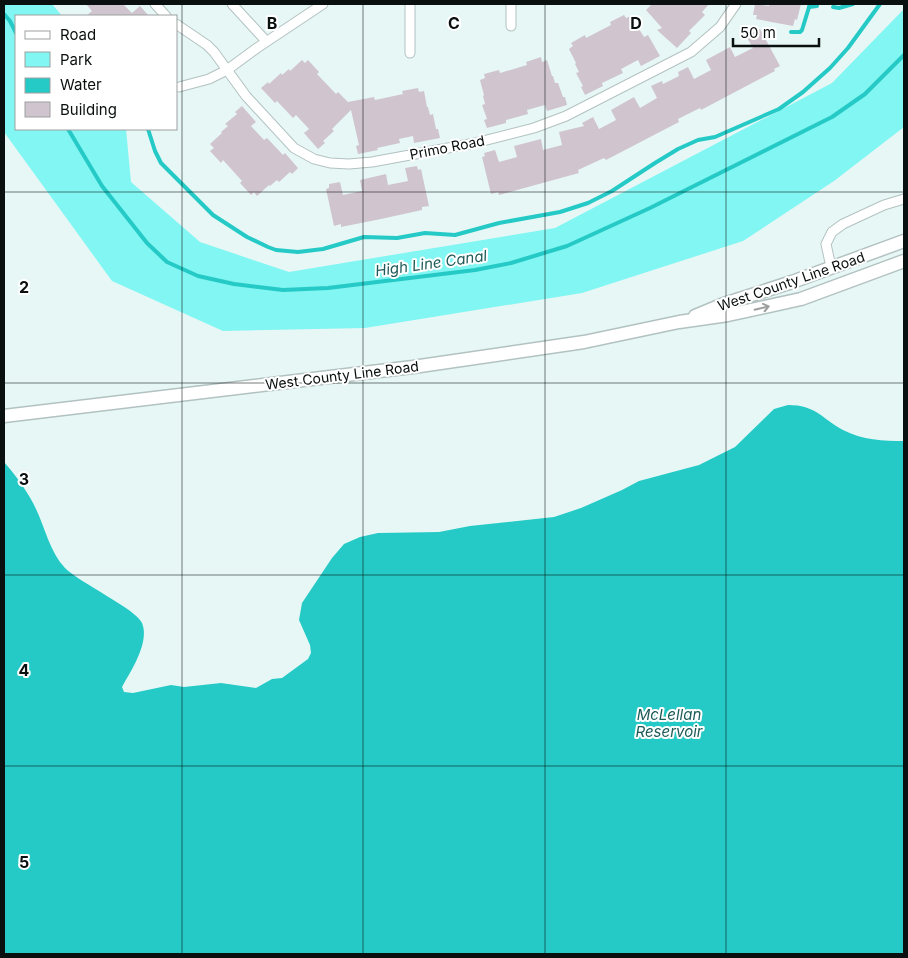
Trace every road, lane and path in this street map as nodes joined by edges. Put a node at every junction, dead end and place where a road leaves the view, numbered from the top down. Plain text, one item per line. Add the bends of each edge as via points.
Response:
1 (155, 4) edge
2 (232, 4) edge
3 (323, 4) edge
4 (410, 4) edge
5 (511, 4) edge
6 (736, 4) edge
7 (165, 15) edge
8 (178, 25) edge
9 (511, 26) dead end
10 (266, 41) junction
11 (410, 53) dead end
12 (227, 70) junction
13 (179, 87) dead end
14 (904, 199) edge
15 (904, 241) edge
16 (904, 262) edge
17 (831, 268) junction
18 (679, 322) junction
19 (4, 416) edge

1 - 7 street
2 - 10 street
3 - 10 street
4 - 11 street
5 - 9 street
6 - 12 street, Primo Road via 720,27 691,52 566,116 495,138 372,162 330,163 301,153 246,96
8 - 12 street, Primo Road via 207,45
10 - 12 street
12 - 13 street
14 - 17 street via 842,224 832,232 826,244
15 - 17 main road, West County Line Road
18 -> 16 main road, West County Line Road via 801,299
17 - 18 main road, West County Line Road
18 - 19 main road, West County Line Road via 530,351

